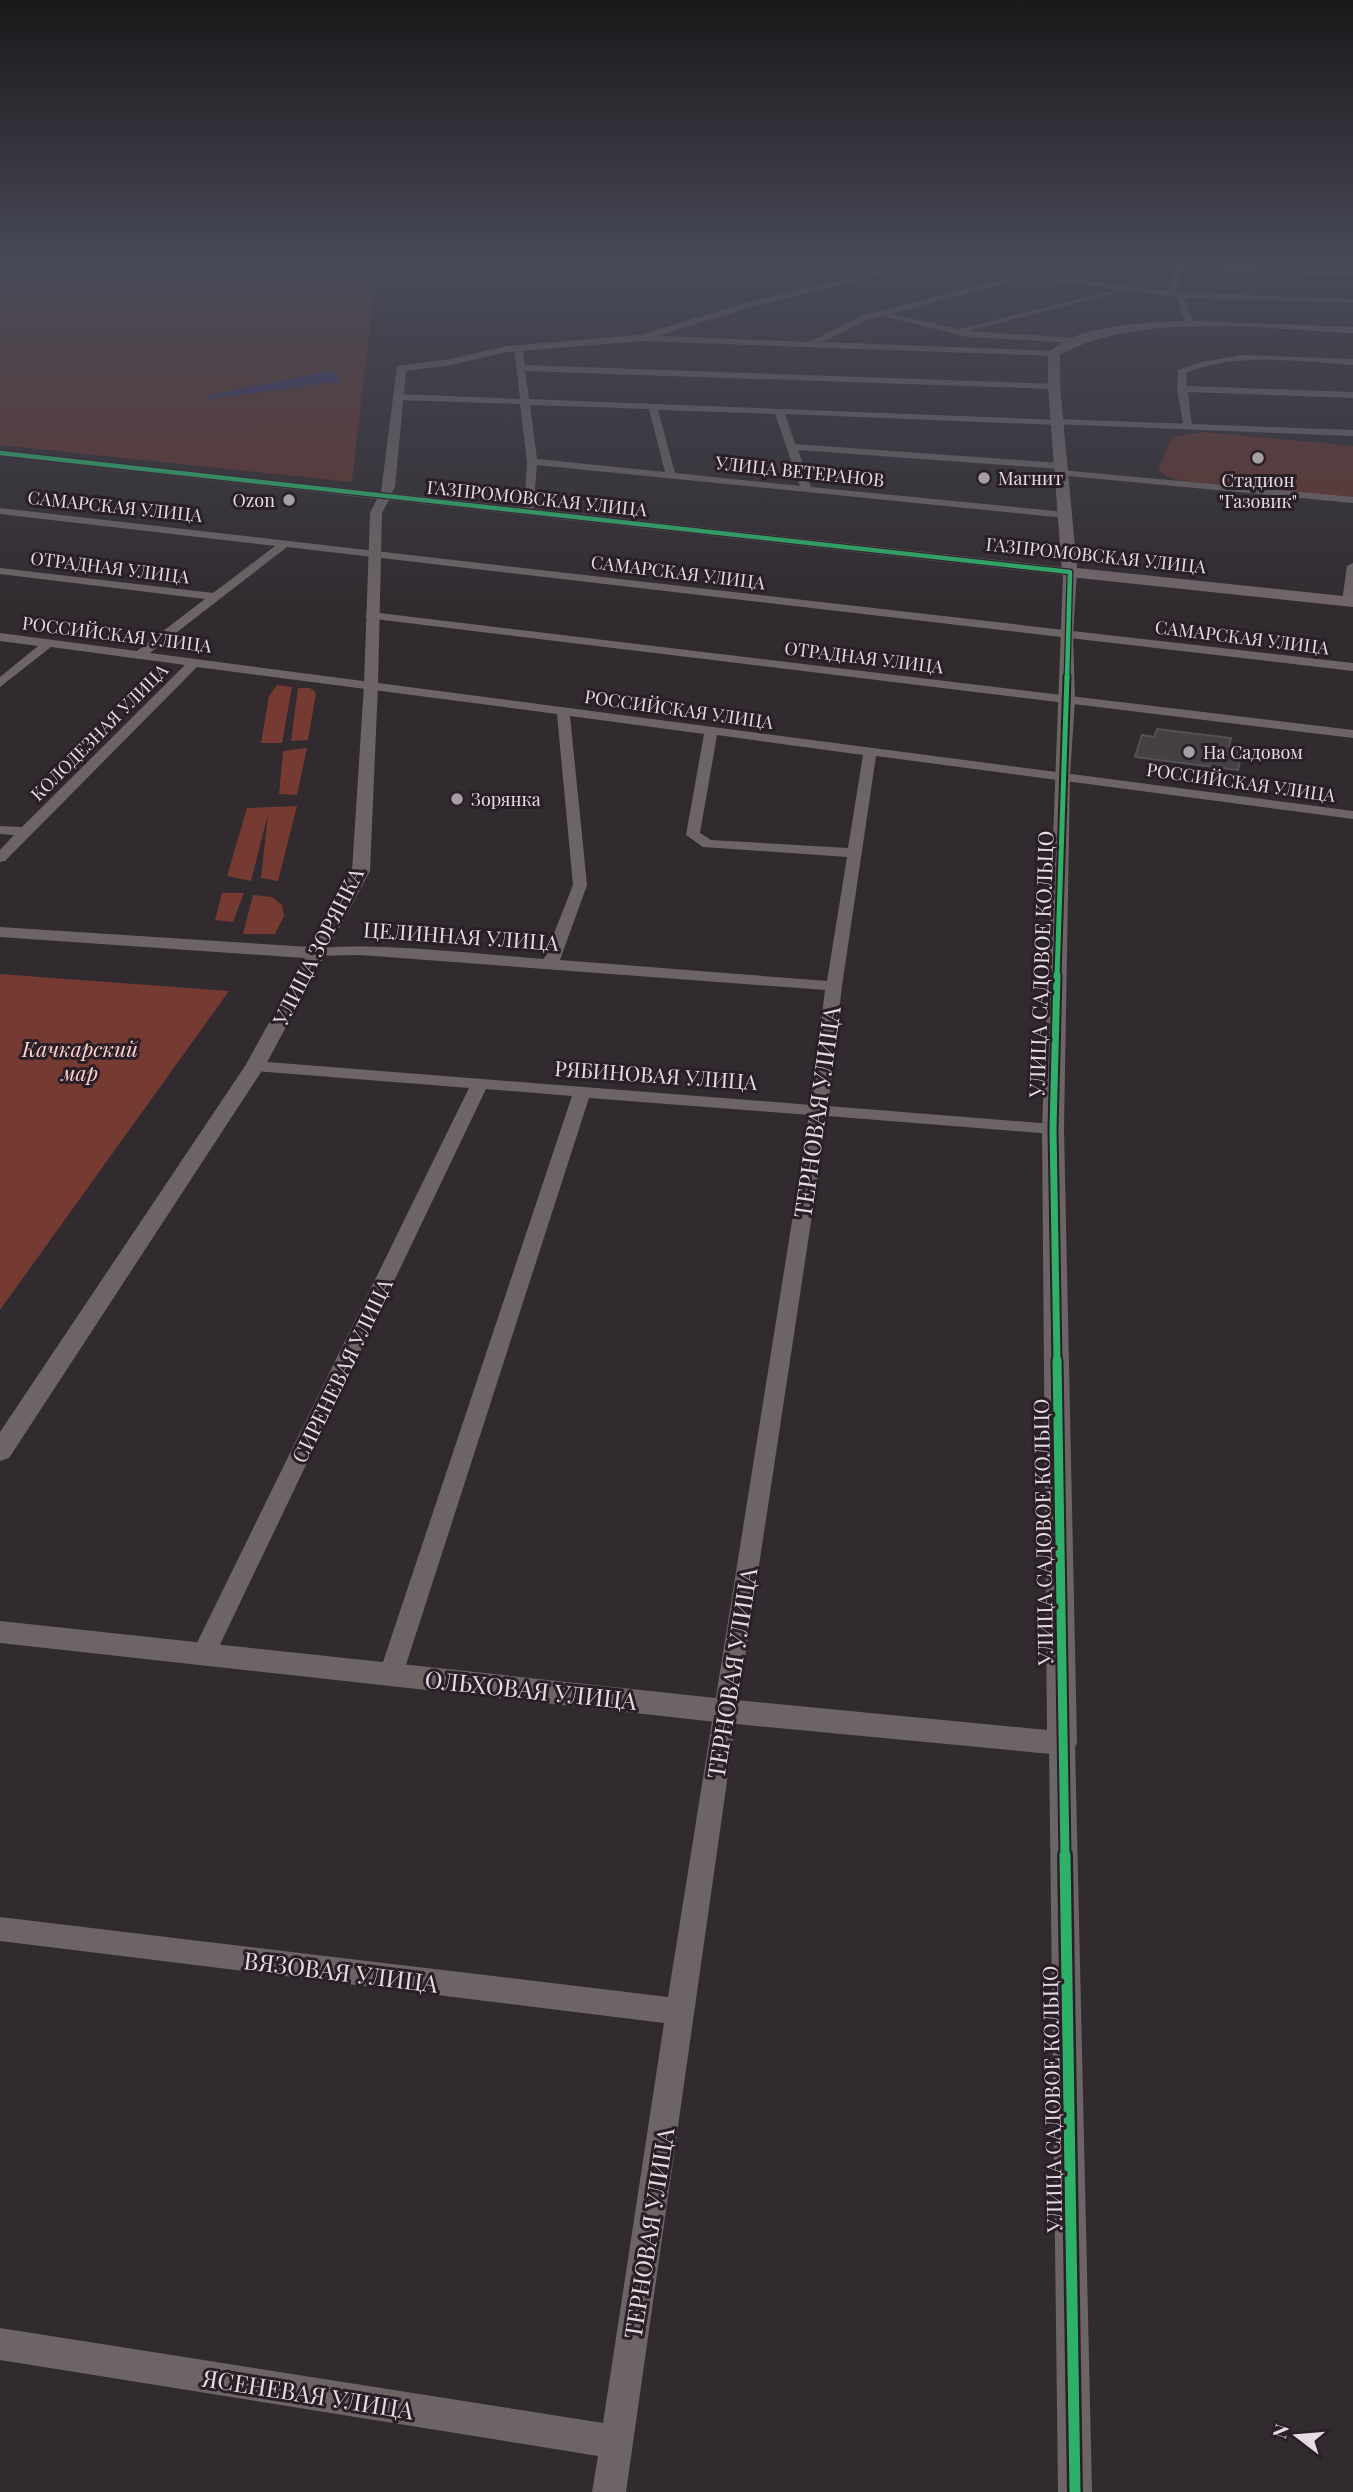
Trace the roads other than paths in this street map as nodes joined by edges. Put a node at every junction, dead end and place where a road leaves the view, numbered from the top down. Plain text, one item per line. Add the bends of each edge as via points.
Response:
1 (400, 380) edge
2 (523, 380) edge
3 (885, 380) edge
4 (1054, 380) edge
5 (1181, 380) edge
6 (1054, 386) junction
7 (1182, 389) junction
8 (1353, 395) edge
9 (398, 397) junction
10 (526, 402) junction
11 (653, 407) junction
12 (779, 412) junction
13 (1057, 422) junction
14 (1188, 427) junction
15 (1353, 433) edge
16 (790, 447) junction
17 (0, 453) edge
18 (532, 462) junction
19 (1060, 469) junction
20 (671, 476) junction
21 (807, 490) junction
22 (384, 496) junction
23 (1353, 500) edge
24 (0, 511) edge
25 (528, 513) junction
26 (1065, 515) junction
27 (286, 543) junction
28 (375, 553) junction
29 (1353, 566) edge
30 (0, 571) edge
31 (1070, 572) junction
32 (217, 597) junction
33 (1350, 601) edge
34 (372, 616) junction
35 (1066, 634) junction
36 (0, 637) edge
37 (49, 643) junction
38 (141, 654) junction
39 (195, 662) junction
40 (1353, 667) edge
41 (0, 683) edge
42 (371, 685) junction
43 (1068, 699) junction
44 (563, 712) junction
45 (711, 731) junction
46 (1353, 734) edge
47 (870, 752) junction
48 (1062, 776) junction
49 (1353, 816) edge
50 (0, 830) edge
51 (26, 832) junction
52 (855, 853) junction
53 (0, 858) edge
54 (0, 932) edge
55 (318, 953) junction
56 (551, 963) junction
57 (834, 986) junction
58 (255, 1066) junction
59 (480, 1084) junction
60 (582, 1091) junction
61 (819, 1110) junction
62 (1053, 1129) junction
63 (0, 1452) edge
64 (0, 1632) edge
65 (203, 1655) junction
66 (391, 1674) junction
67 (724, 1711) junction
68 (1062, 1743) junction
69 (0, 1930) edge
70 (682, 2012) junction
71 (0, 2344) edge
72 (617, 2442) junction
73 (609, 2492) edge
74 (1075, 2492) edge

1 - 9 street, УЛИЦА ЗОРЯНКА
2 - 10 street
3 - 6 street
4 - 6 main road, УЛИЦА САДОВОЕ КОЛЬЦО
5 - 7 street
6 - 13 main road, УЛИЦА САДОВОЕ КОЛЬЦО
7 - 8 street
7 - 14 street
9 - 10 street
9 - 22 street, УЛИЦА ЗОРЯНКА via 389,488
10 - 11 street
10 - 18 street
11 - 12 street
11 - 20 street
12 - 13 street
12 - 16 street
13 - 14 street
13 - 19 main road, УЛИЦА САДОВОЕ КОЛЬЦО
14 - 15 street
16 - 19 street
16 - 21 street
17 - 22 street, ГАЗПРОМОВСКАЯ УЛИЦА
18 - 20 street, УЛИЦА ВЕТЕРАНОВ
18 - 25 street
19 - 23 street
19 - 26 main road, УЛИЦА САДОВОЕ КОЛЬЦО
20 - 21 street, УЛИЦА ВЕТЕРАНОВ
21 - 26 street, УЛИЦА ВЕТЕРАНОВ
22 - 25 street, ГАЗПРОМОВСКАЯ УЛИЦА
22 - 28 street, УЛИЦА ЗОРЯНКА via 376,513
24 - 27 street, САМАРСКАЯ УЛИЦА
25 - 31 street, ГАЗПРОМОВСКАЯ УЛИЦА
26 - 31 main road, УЛИЦА САДОВОЕ КОЛЬЦО
27 - 28 street, САМАРСКАЯ УЛИЦА
27 - 32 street, КОЛОДЕЗНАЯ УЛИЦА
28 - 34 street, УЛИЦА ЗОРЯНКА
28 - 35 street, САМАРСКАЯ УЛИЦА
29 - 33 street
30 - 32 street, ОТРАДНАЯ УЛИЦА
31 - 33 main road, ГАЗПРОМОВСКАЯ УЛИЦА
31 - 35 street, УЛИЦА САДОВОЕ КОЛЬЦО
32 - 38 street, КОЛОДЕЗНАЯ УЛИЦА
34 - 42 street, УЛИЦА ЗОРЯНКА
34 - 43 street, ОТРАДНАЯ УЛИЦА
35 - 40 street, САМАРСКАЯ УЛИЦА
35 - 43 street, УЛИЦА САДОВОЕ КОЛЬЦО
36 - 37 street, РОССИЙСКАЯ УЛИЦА
37 - 38 street, РОССИЙСКАЯ УЛИЦА
37 - 41 street
38 - 39 street, РОССИЙСКАЯ УЛИЦА
39 - 42 street, РОССИЙСКАЯ УЛИЦА
39 - 51 street, КОЛОДЕЗНАЯ УЛИЦА
42 - 44 street, РОССИЙСКАЯ УЛИЦА
42 - 55 street, УЛИЦА ЗОРЯНКА via 361,871
43 - 46 street, ОТРАДНАЯ УЛИЦА
43 - 48 street, УЛИЦА САДОВОЕ КОЛЬЦО
44 - 45 street, РОССИЙСКАЯ УЛИЦА
44 - 56 street via 580,886
45 - 47 street, РОССИЙСКАЯ УЛИЦА
45 - 52 street via 693,835 708,844
47 - 48 street, РОССИЙСКАЯ УЛИЦА
47 - 52 street, ТЕРНОВАЯ УЛИЦА
48 - 49 street, РОССИЙСКАЯ УЛИЦА
48 - 62 street, УЛИЦА САДОВОЕ КОЛЬЦО
50 - 51 street
51 - 53 street, КОЛОДЕЗНАЯ УЛИЦА
52 - 57 street, ТЕРНОВАЯ УЛИЦА
54 - 55 street, ЦЕЛИННАЯ УЛИЦА
55 - 56 street, ЦЕЛИННАЯ УЛИЦА via 360,950
55 - 58 street, УЛИЦА ЗОРЯНКА
56 - 57 street, ЦЕЛИННАЯ УЛИЦА
57 - 61 street, ТЕРНОВАЯ УЛИЦА
58 - 59 street, РЯБИНОВАЯ УЛИЦА
58 - 63 street, УЛИЦА ЗОРЯНКА
59 - 60 street, РЯБИНОВАЯ УЛИЦА
59 - 65 street, СИРЕНЕВАЯ УЛИЦА
60 - 61 street, РЯБИНОВАЯ УЛИЦА
60 - 66 street
61 - 62 street, РЯБИНОВАЯ УЛИЦА
61 - 67 street, ТЕРНОВАЯ УЛИЦА
62 - 68 street, УЛИЦА САДОВОЕ КОЛЬЦО
64 - 65 street, ОЛЬХОВАЯ УЛИЦА
65 - 66 street, ОЛЬХОВАЯ УЛИЦА
66 - 67 street, ОЛЬХОВАЯ УЛИЦА
67 - 68 street, ОЛЬХОВАЯ УЛИЦА
67 - 70 street, ТЕРНОВАЯ УЛИЦА
68 - 74 street, УЛИЦА САДОВОЕ КОЛЬЦО
69 - 70 street, ВЯЗОВАЯ УЛИЦА
70 - 72 street, ТЕРНОВАЯ УЛИЦА
71 - 72 street, ЯСЕНЕВАЯ УЛИЦА
72 - 73 street, ТЕРНОВАЯ УЛИЦА

